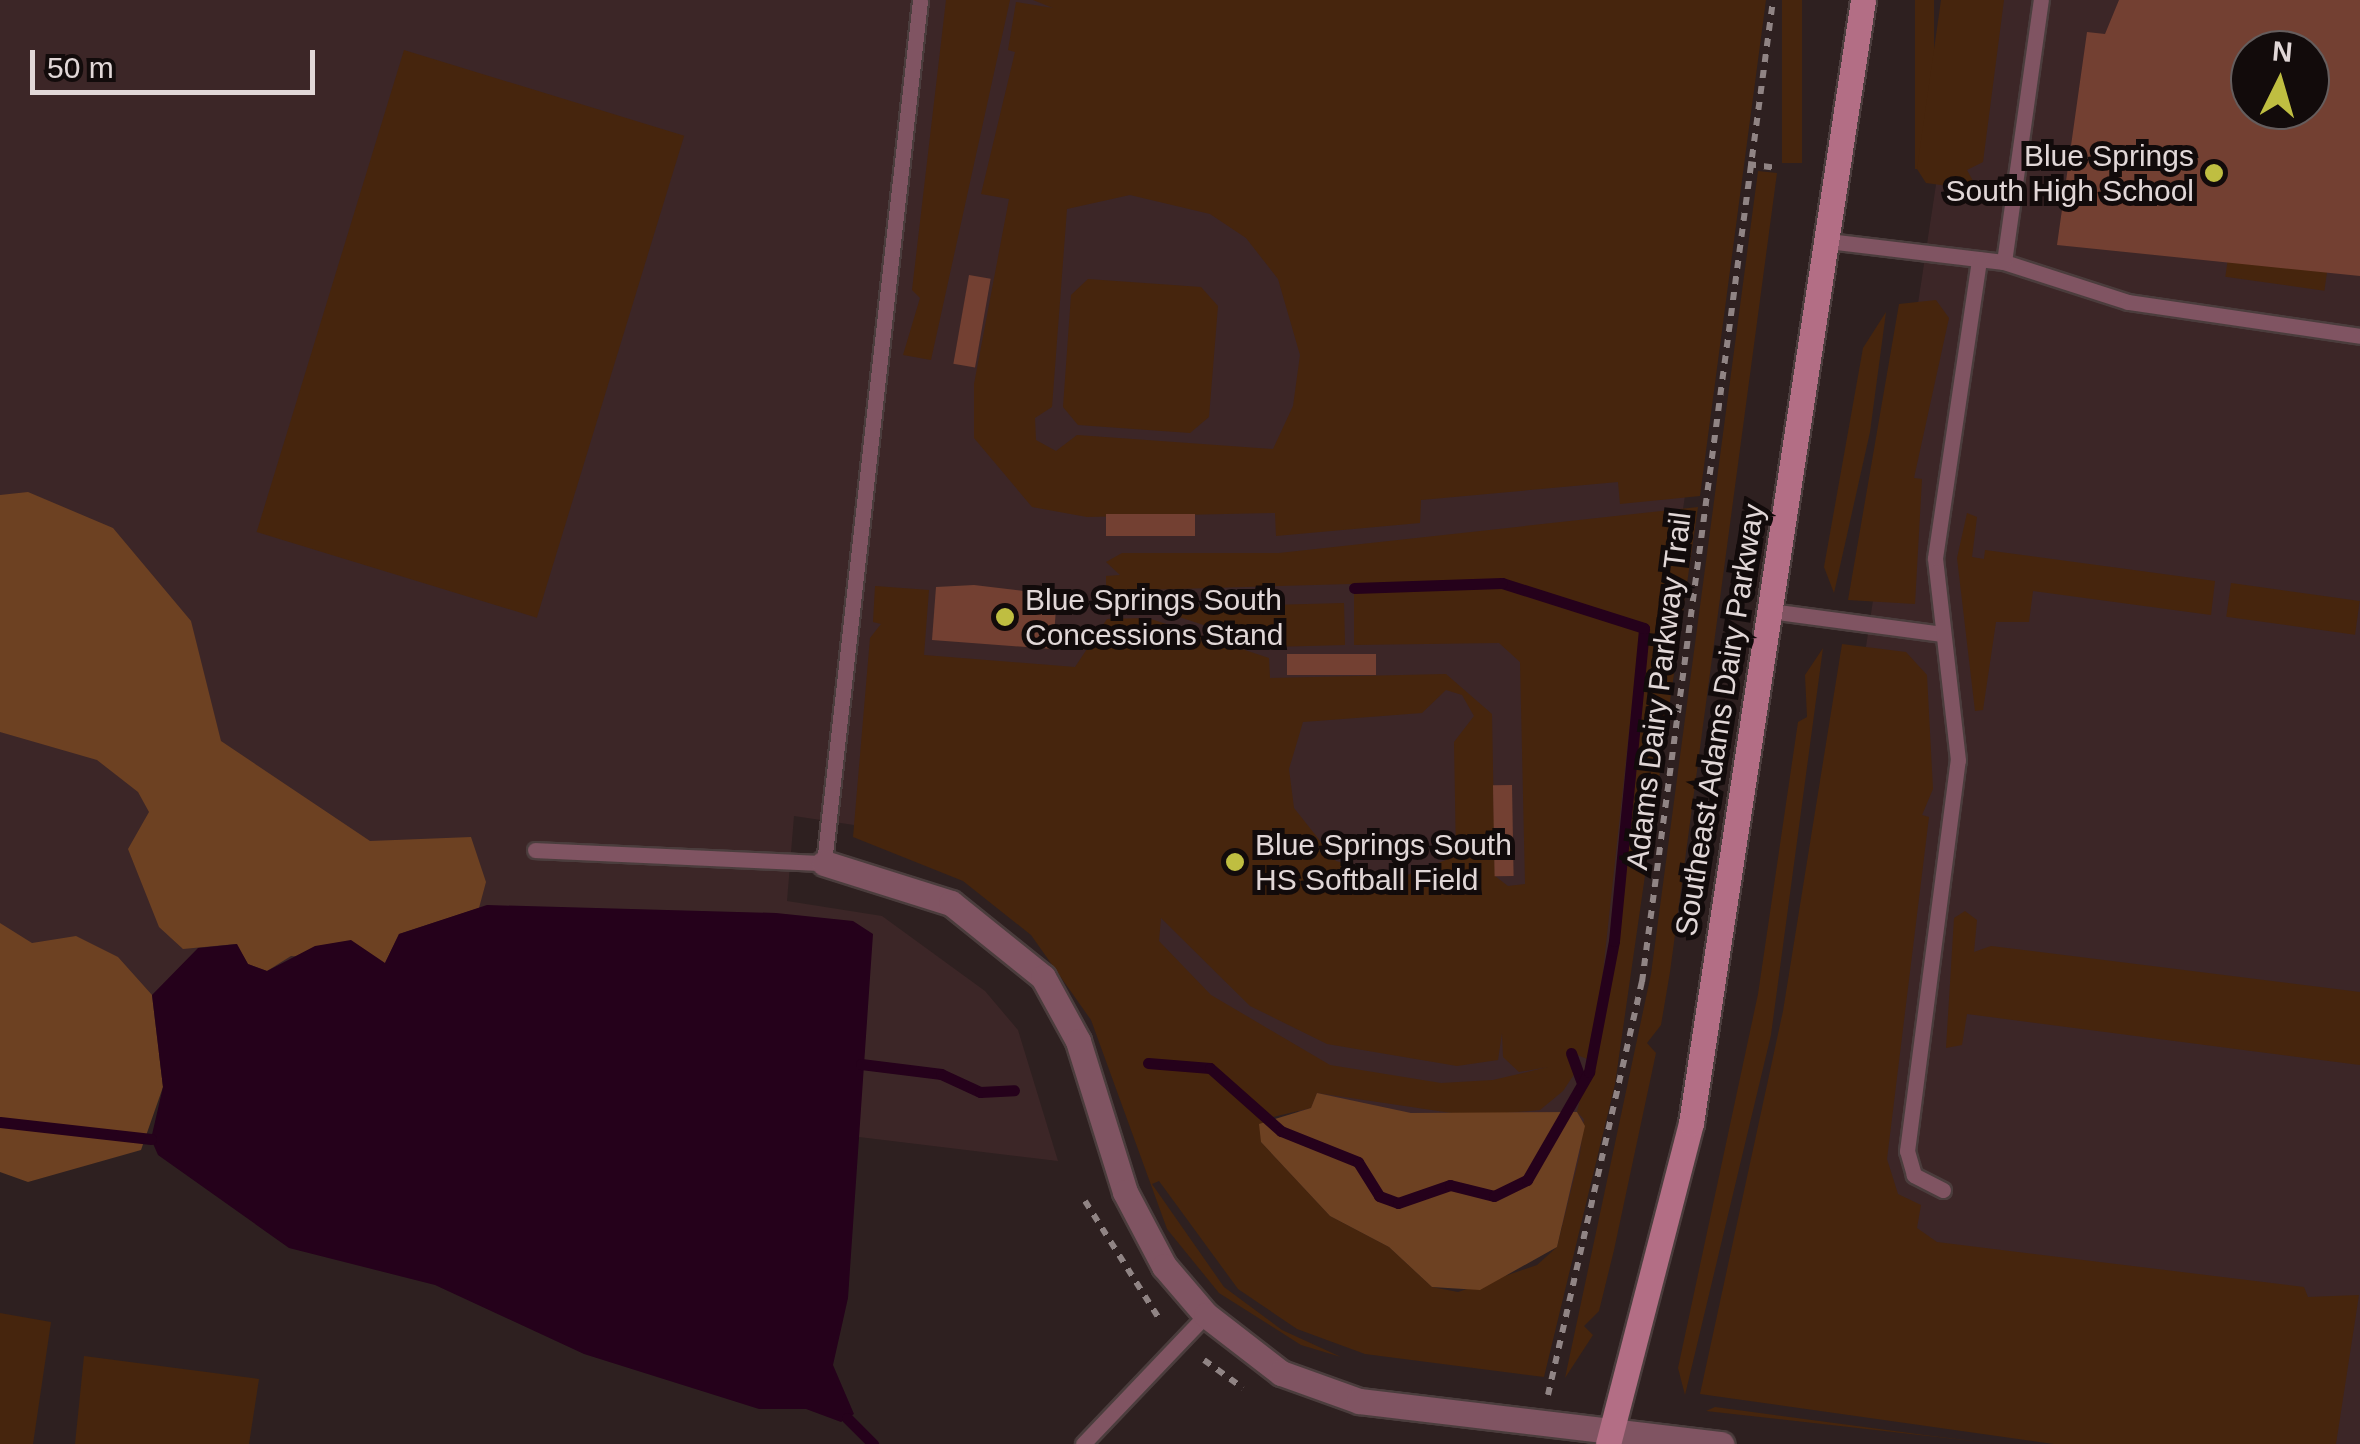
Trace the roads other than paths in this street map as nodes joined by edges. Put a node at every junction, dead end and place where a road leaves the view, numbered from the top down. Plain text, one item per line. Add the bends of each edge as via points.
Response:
1 (920, 0) edge
2 (1863, 0) edge
3 (2040, 0) edge
4 (1828, 241) junction
5 (1978, 259) junction
6 (2004, 262) junction
7 (2360, 336) edge
8 (1770, 611) junction
9 (1942, 634) junction
10 (535, 850) dead end
11 (824, 863) junction
12 (1943, 1190) dead end
13 (1206, 1315) junction
14 (1610, 1437) edge
15 (1083, 1444) edge
16 (1721, 1444) edge

1 - 11 lane
2 - 4 main road, Southeast Adams Dairy Parkway
3 - 6 lane
4 - 5 lane
4 - 8 main road, Southeast Adams Dairy Parkway
5 - 6 lane
5 - 9 lane via 1937,535
6 - 7 lane via 2128,302
8 - 9 lane
8 - 14 main road, Southeast Adams Dairy Parkway via 1691,1123
9 - 12 lane via 1958,760 1907,1151 1914,1175
10 - 11 lane
11 - 13 street via 952,903 1043,977 1078,1041 1125,1192 1164,1266
13 - 14 street via 1281,1373 1360,1401
13 - 15 lane
14 - 16 street

